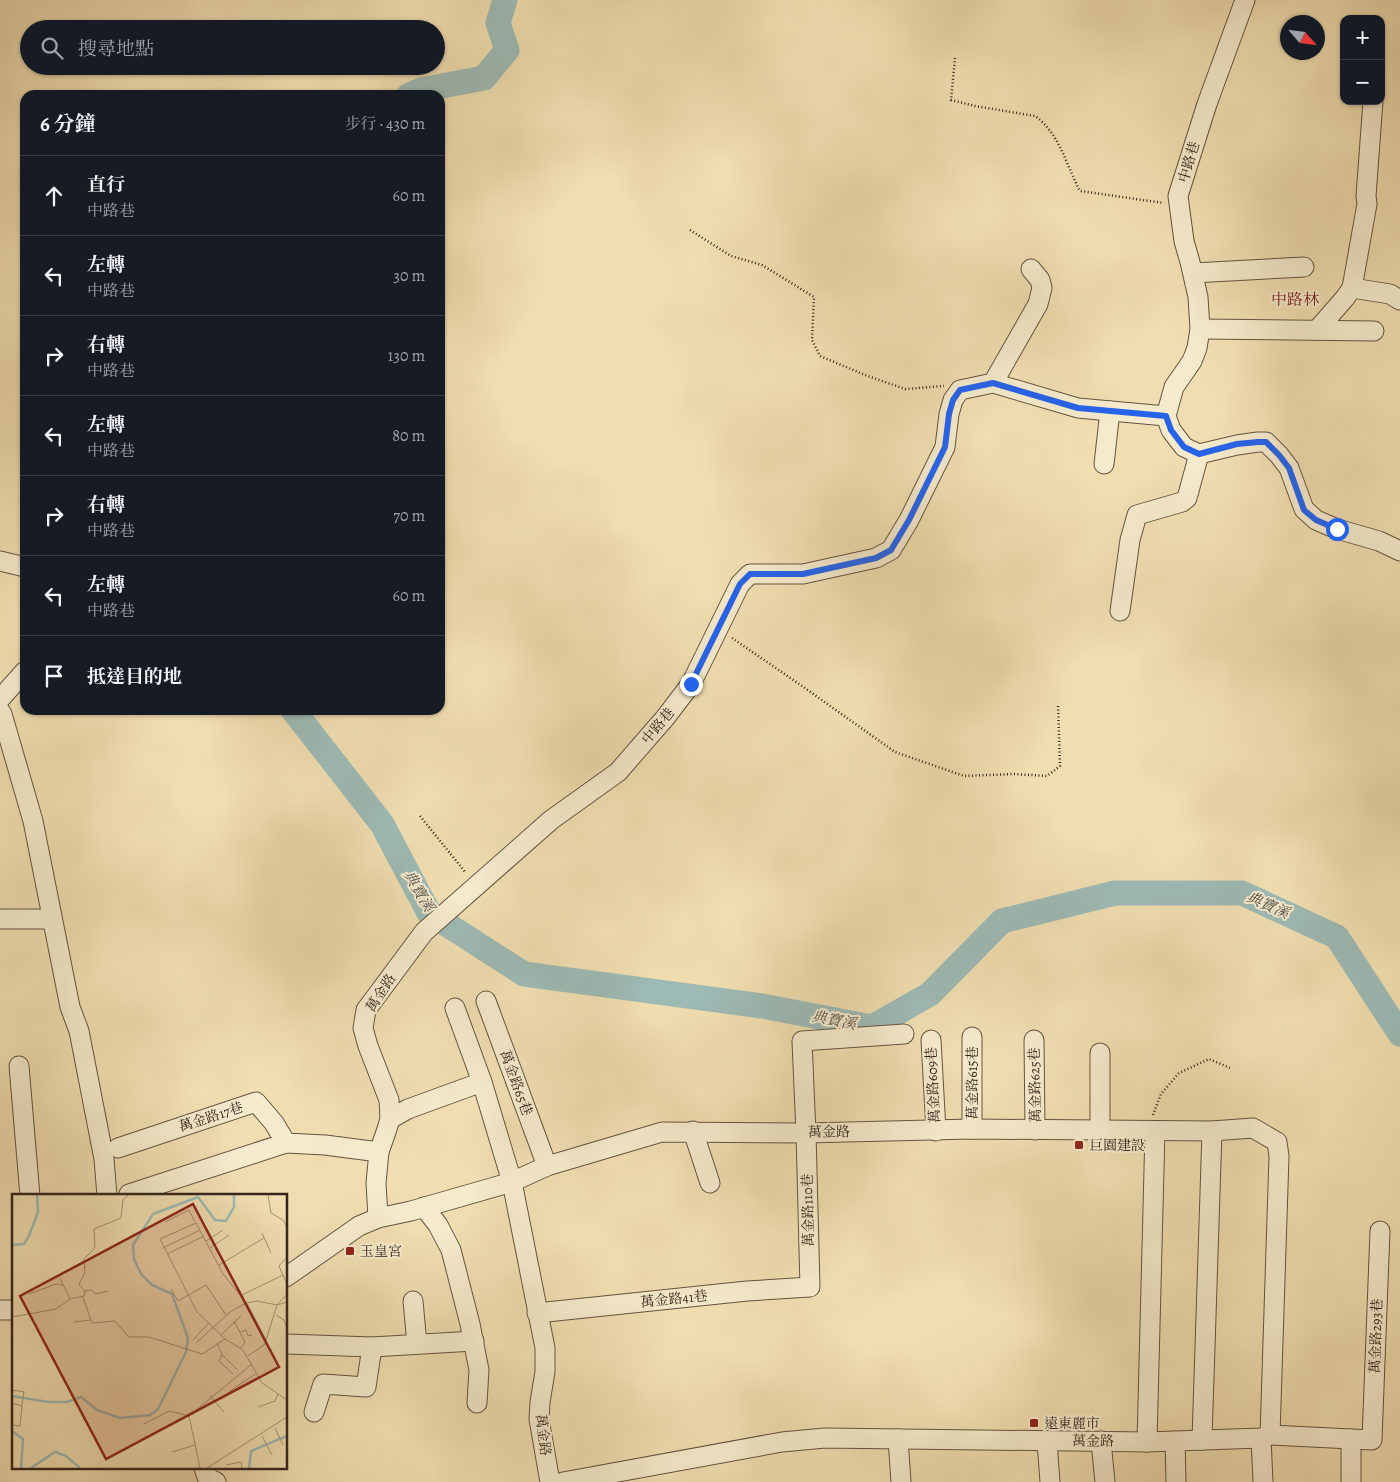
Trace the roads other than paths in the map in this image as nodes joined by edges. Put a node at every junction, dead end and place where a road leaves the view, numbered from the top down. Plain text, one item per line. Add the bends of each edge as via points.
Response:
1 (1245, 0) edge
2 (1373, 105) edge
3 (1304, 267) dead end
4 (1030, 269) dead end
5 (1193, 273) junction
6 (1352, 288) junction
7 (1400, 300) edge
8 (1200, 329) junction
9 (1317, 330) junction
10 (1374, 331) dead end
11 (993, 383) junction
12 (1110, 411) junction
13 (1166, 416) junction
14 (1199, 454) junction
15 (1104, 464) dead end
16 (1400, 551) edge
17 (0, 561) edge
18 (20, 566) edge
19 (1120, 611) dead end
20 (20, 677) edge
21 (0, 699) edge
22 (0, 711) edge
23 (463, 898) joint
24 (0, 919) edge
25 (52, 919) junction
26 (486, 1001) dead end
27 (455, 1008) dead end
28 (904, 1034) dead end
29 (972, 1037) dead end
30 (931, 1040) dead end
31 (1034, 1040) dead end
32 (1100, 1053) dead end
33 (19, 1066) dead end
34 (482, 1082) junction
35 (390, 1119) junction
36 (972, 1129) junction
37 (936, 1130) junction
38 (1035, 1130) junction
39 (693, 1131) junction
40 (1100, 1131) junction
41 (1152, 1131) junction
42 (1212, 1131) junction
43 (806, 1133) junction
44 (286, 1143) junction
45 (118, 1148) dead end
46 (379, 1152) junction
47 (547, 1166) junction
48 (512, 1182) junction
49 (710, 1183) dead end
50 (30, 1194) edge
51 (107, 1194) edge
52 (129, 1194) dead end
53 (424, 1207) junction
54 (378, 1218) junction
55 (1380, 1232) dead end
56 (288, 1276) edge
57 (810, 1288) joint
58 (413, 1301) dead end
59 (538, 1313) junction
60 (474, 1341) junction
61 (288, 1344) edge
62 (417, 1344) junction
63 (372, 1347) junction
64 (477, 1403) dead end
65 (314, 1412) dead end
66 (1265, 1437) junction
67 (898, 1439) junction
68 (1351, 1439) junction
69 (1047, 1440) junction
70 (1202, 1440) junction
71 (1372, 1440) joint
72 (1101, 1441) junction
73 (1147, 1442) junction
74 (1175, 1442) junction
75 (205, 1470) edge
76 (620, 1476) edge
77 (216, 1482) edge
78 (550, 1482) edge
79 (563, 1482) edge
80 (901, 1482) edge
81 (1050, 1482) edge
82 (1105, 1482) edge
83 (1176, 1482) edge
84 (1263, 1482) edge
85 (1351, 1482) edge

1 - 5 street, 中路巷 via 1178,196 1184,241
2 - 6 street via 1367,204
3 - 5 street
4 - 11 street via 1040,280 1042,288 1038,304
5 - 8 street, 中路巷
6 - 7 street via 1390,294
6 - 9 street
8 - 9 street
8 - 13 street, 中路巷 via 1192,361 1174,387
9 - 10 street
11 - 12 street via 1078,408
11 - 23 street, 中路巷 via 960,390 953,400 945,447 891,550 876,558 803,574 750,574 740,584 691,684 666,718 618,772 552,820
12 - 13 street
12 - 15 street
13 - 14 street via 1171,430 1184,447
14 - 16 street via 1237,444 1266,442 1289,468 1304,510 1316,520
14 - 19 street via 1187,498 1137,516 1130,540
17 - 18 street
20 - 21 street
22 - 25 street via 33,821
23 - 35 street, 萬金路 via 424,932 366,1010 363,1028 389,1100
24 - 25 street
25 - 51 street via 101,1141
26 - 47 street, 萬金路65巷
27 - 34 street, 萬金路
28 - 43 street, 萬金路110巷 via 802,1041
29 - 36 street, 萬金路615巷
30 - 37 street, 萬金路609巷
31 - 38 street, 萬金路625巷
32 - 40 street
33 - 50 street
34 - 35 street via 408,1109
34 - 48 street, 萬金路
35 - 46 street, 萬金路
36 - 37 street, 萬金路
36 - 38 street, 萬金路
37 - 43 street, 萬金路
38 - 40 street, 萬金路
39 - 43 street, 萬金路
39 - 47 street, 萬金路 via 662,1132
39 - 49 street
40 - 41 street, 萬金路
41 - 42 street, 萬金路
41 - 73 street
42 - 66 street, 萬金路 via 1254,1128 1278,1142
42 - 70 street
43 - 57 street, 萬金路110巷
44 - 45 street, 萬金路17巷 via 256,1102
44 - 46 street via 325,1144
44 - 52 street
46 - 54 street, 萬金路 via 376,1183
47 - 48 street, 萬金路
48 - 53 street, 萬金路
48 - 59 street, 萬金路
53 - 54 street, 萬金路
53 - 60 street via 451,1250
54 - 56 street, 萬金路 via 358,1226
55 - 71 street, 萬金路293巷
57 - 59 street, 萬金路41巷 via 747,1291
58 - 62 street
59 - 78 street, 萬金路 via 545,1348 539,1419
60 - 62 street
60 - 64 street via 479,1370
61 - 63 street
62 - 63 street
63 - 65 street via 366,1387 322,1384
66 - 68 street, 萬金路
66 - 70 street, 萬金路
66 - 84 street
67 - 69 street, 萬金路
67 - 76 street, 萬金路 via 825,1438 782,1442
67 - 80 street
68 - 71 street, 萬金路
68 - 85 street
69 - 72 street, 萬金路
69 - 81 street
70 - 74 street, 萬金路
72 - 73 street, 萬金路
72 - 82 street
73 - 74 street, 萬金路
74 - 83 street
75 - 77 street
76 - 79 street, 萬金路

